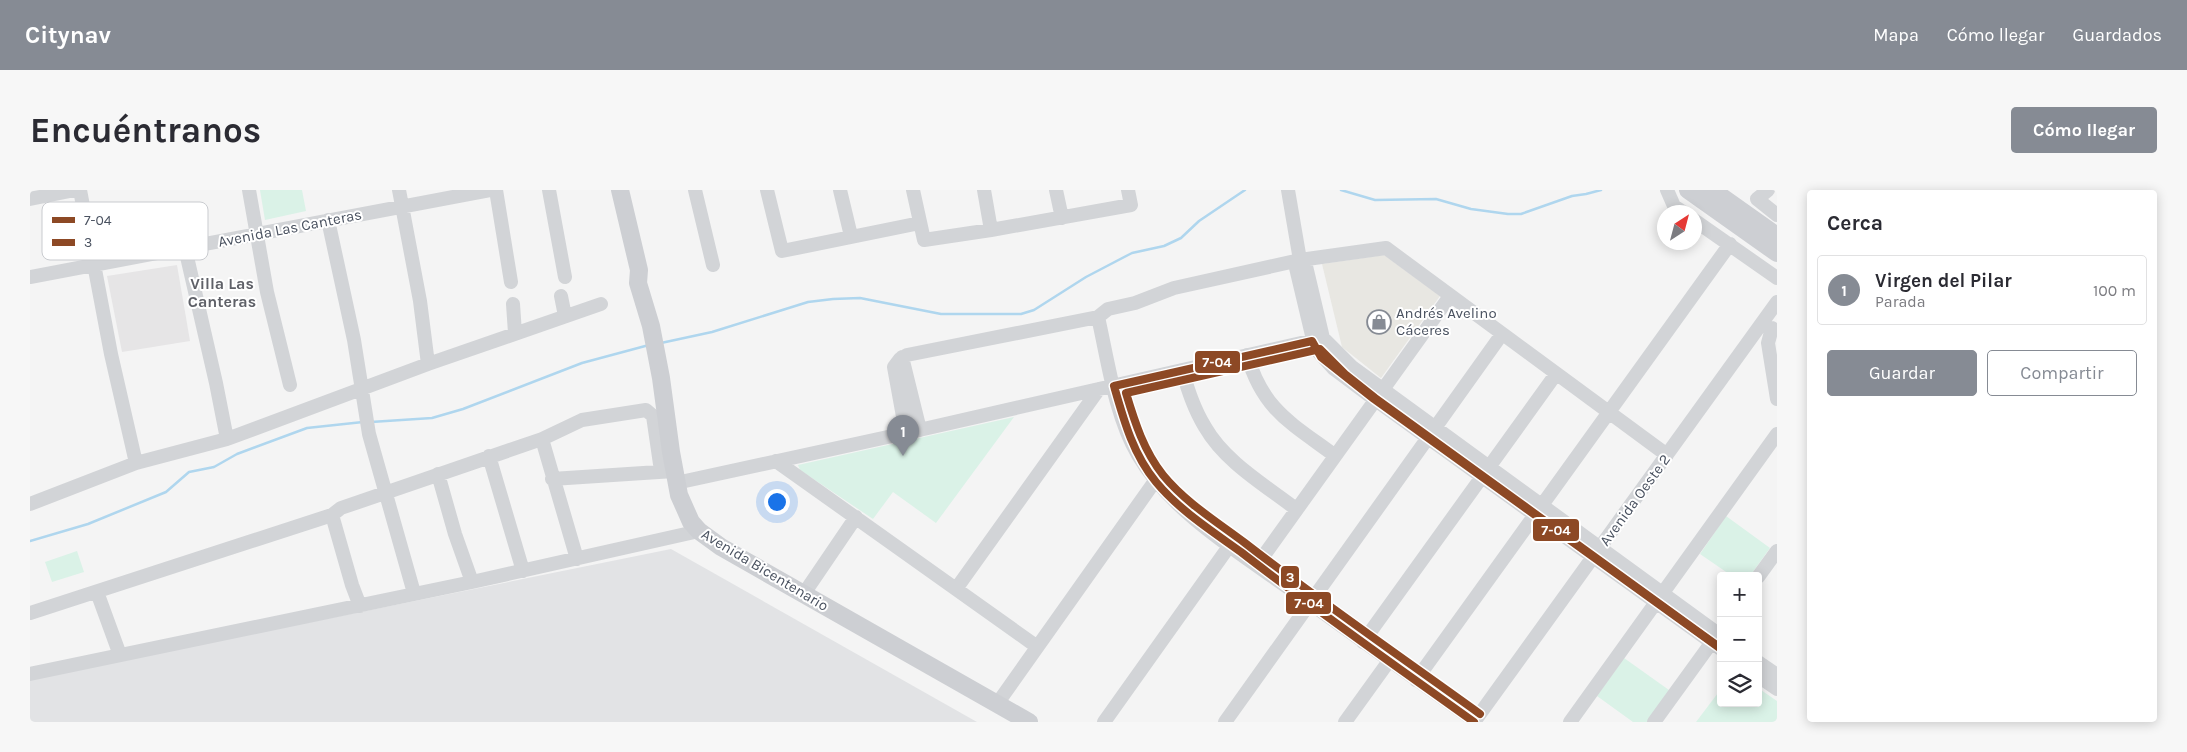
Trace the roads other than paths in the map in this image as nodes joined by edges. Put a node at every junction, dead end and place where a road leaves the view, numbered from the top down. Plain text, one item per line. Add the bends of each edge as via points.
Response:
1 (75, 190) edge
2 (248, 190) edge
3 (399, 190) edge
4 (490, 190) edge
5 (496, 190) edge
6 (549, 190) edge
7 (609, 190) edge
8 (620, 190) edge
9 (695, 190) edge
10 (767, 190) edge
11 (840, 190) edge
12 (913, 190) edge
13 (984, 190) edge
14 (1056, 190) edge
15 (1128, 190) edge
16 (1288, 190) edge
17 (1667, 190) edge
18 (1688, 190) edge
19 (1712, 190) edge
20 (1768, 190) edge
21 (30, 199) edge
22 (403, 205) junction
23 (1674, 205) edge
24 (1777, 215) edge
25 (1062, 218) junction
26 (328, 220) junction
27 (920, 223) junction
28 (1702, 225) edge
29 (991, 230) junction
30 (256, 235) junction
31 (851, 236) junction
32 (1777, 236) edge
33 (208, 244) edge
34 (1730, 244) junction
35 (1777, 253) edge
36 (92, 260) edge
37 (120, 260) edge
38 (188, 260) edge
39 (1300, 260) junction
40 (93, 265) junction
41 (713, 265) dead end
42 (30, 277) edge
43 (565, 277) dead end
44 (1777, 278) edge
45 (510, 282) dead end
46 (638, 282) junction
47 (561, 296) dead end
48 (1450, 296) junction
49 (1777, 302) edge
50 (513, 304) dead end
51 (601, 304) dead end
52 (565, 316) junction
53 (1098, 317) junction
54 (1772, 330) edge
55 (516, 333) junction
56 (1502, 334) junction
57 (1318, 340) junction
58 (1247, 355) junction
59 (428, 364) junction
60 (1182, 370) junction
61 (1556, 374) junction
62 (290, 385) dead end
63 (1114, 386) junction
64 (1099, 389) junction
65 (361, 390) junction
66 (1378, 395) junction
67 (1777, 399) edge
68 (1609, 412) junction
69 (913, 432) junction
70 (1431, 433) junction
71 (1777, 434) edge
72 (227, 439) junction
73 (542, 439) junction
74 (1334, 455) junction
75 (1667, 455) junction
76 (489, 456) junction
77 (776, 461) junction
78 (136, 463) junction
79 (1485, 472) junction
80 (438, 474) junction
81 (675, 477) junction
82 (552, 479) junction
83 (1155, 481) junction
84 (385, 492) junction
85 (30, 504) edge
86 (1296, 509) junction
87 (1538, 510) junction
88 (332, 514) junction
89 (856, 518) junction
90 (699, 531) junction
91 (1230, 545) junction
92 (1777, 551) edge
93 (1596, 553) junction
94 (577, 559) junction
95 (1257, 565) junction
96 (523, 570) junction
97 (1762, 572) edge
98 (472, 582) junction
99 (956, 589) junction
100 (97, 592) junction
101 (414, 593) junction
102 (803, 594) junction
103 (1659, 598) junction
104 (1310, 603) junction
105 (360, 606) junction
106 (30, 613) edge
107 (1717, 637) edge
108 (1717, 639) edge
109 (1363, 642) junction
110 (1036, 646) junction
111 (120, 655) junction
112 (1389, 661) junction
113 (1762, 665) edge
114 (30, 674) edge
115 (1777, 675) edge
116 (1762, 679) edge
117 (1416, 680) junction
118 (1777, 689) edge
119 (997, 704) junction
120 (1029, 722) edge
121 (1104, 722) edge
122 (1225, 722) edge
123 (1345, 722) edge
124 (1475, 722) edge
125 (1570, 722) edge
126 (1654, 722) edge

1 - 21 street
2 - 30 street
3 - 22 street
4 - 22 street, Avenida Las Canteras
5 - 45 street
6 - 43 street
7 - 46 main road, Avenida Bicentenario via 630,272
8 - 46 main road, Avenida Bicentenario via 639,270
9 - 41 street
10 - 31 street via 782,251
11 - 31 street
12 - 27 street
13 - 29 street
14 - 25 street
15 - 25 street via 1131,204
16 - 39 street
17 - 23 street
18 - 35 main road
19 - 32 main road
20 - 24 street via 1757,199
22 - 26 street, Avenida Las Canteras
22 - 59 street
25 - 29 street
26 - 30 street, Avenida Las Canteras
26 - 65 street via 354,340
27 - 29 street via 924,240
27 - 31 street
28 - 34 street
30 - 33 street, Avenida Las Canteras
30 - 62 street
34 - 44 street
34 - 68 street
36 - 40 street
37 - 40 street, Avenida Las Canteras
38 - 72 street
39 - 48 street via 1386,248
39 - 53 street via 1174,288 1108,309
39 - 57 street via 1296,268
40 - 42 street, Avenida Las Canteras
40 - 78 street
46 - 81 main road, Avenida Bicentenario via 651,326
47 - 52 street
48 - 56 street
48 - 66 street
49 - 54 street, Avenida Oeste 2
50 - 55 street
51 - 52 street
52 - 55 street
53 - 63 street
53 - 69 street via 902,358 894,368
54 - 67 street via 1768,343
54 - 75 street, Avenida Oeste 2
55 - 59 street
56 - 61 street
56 - 70 street
57 - 58 street
57 - 66 street via 1321,357
58 - 60 street
58 - 74 street via 1258,385 1273,408
59 - 65 street
60 - 63 street
60 - 86 street via 1197,414 1214,440 1244,469
61 - 68 street
61 - 79 street
63 - 64 street
63 - 83 street via 1130,440
64 - 69 street
64 - 99 street
65 - 72 street
65 - 84 street
66 - 70 street
66 - 74 street
68 - 75 street
68 - 87 street
69 - 77 street
70 - 79 street
70 - 104 street
71 - 103 street
72 - 78 street
73 - 76 street
73 - 81 street via 582,420 646,410 653,416 660,464
73 - 82 street
74 - 86 street
75 - 93 street, Avenida Oeste 2
76 - 80 street
76 - 96 street
77 - 81 street
77 - 89 street
78 - 85 street
79 - 87 street
79 - 109 street
80 - 84 street
80 - 98 street
81 - 82 street via 654,474
81 - 90 main road, Avenida Bicentenario via 685,510
82 - 94 street
83 - 91 street via 1183,510
83 - 110 street
84 - 88 street
84 - 101 street
86 - 95 street
87 - 93 street
87 - 117 street
88 - 100 street
88 - 105 street
89 - 99 street
89 - 102 street
90 - 94 street
90 - 102 main road, Avenida Bicentenario
91 - 95 street
91 - 121 street
92 - 97 street
93 - 103 street
93 - 124 street, Avenida Oeste 2
94 - 96 street
95 - 104 street
96 - 98 street
98 - 101 street
99 - 110 street
100 - 106 street
100 - 111 street
101 - 105 street
102 - 119 main road, Avenida Bicentenario
103 - 107 street
103 - 125 street
104 - 109 street
104 - 122 street
105 - 111 street
108 - 126 street
109 - 112 street
110 - 119 street
111 - 114 street
112 - 117 street
112 - 123 street
113 - 115 street
116 - 118 street
117 - 124 street
119 - 120 main road, Avenida Bicentenario

